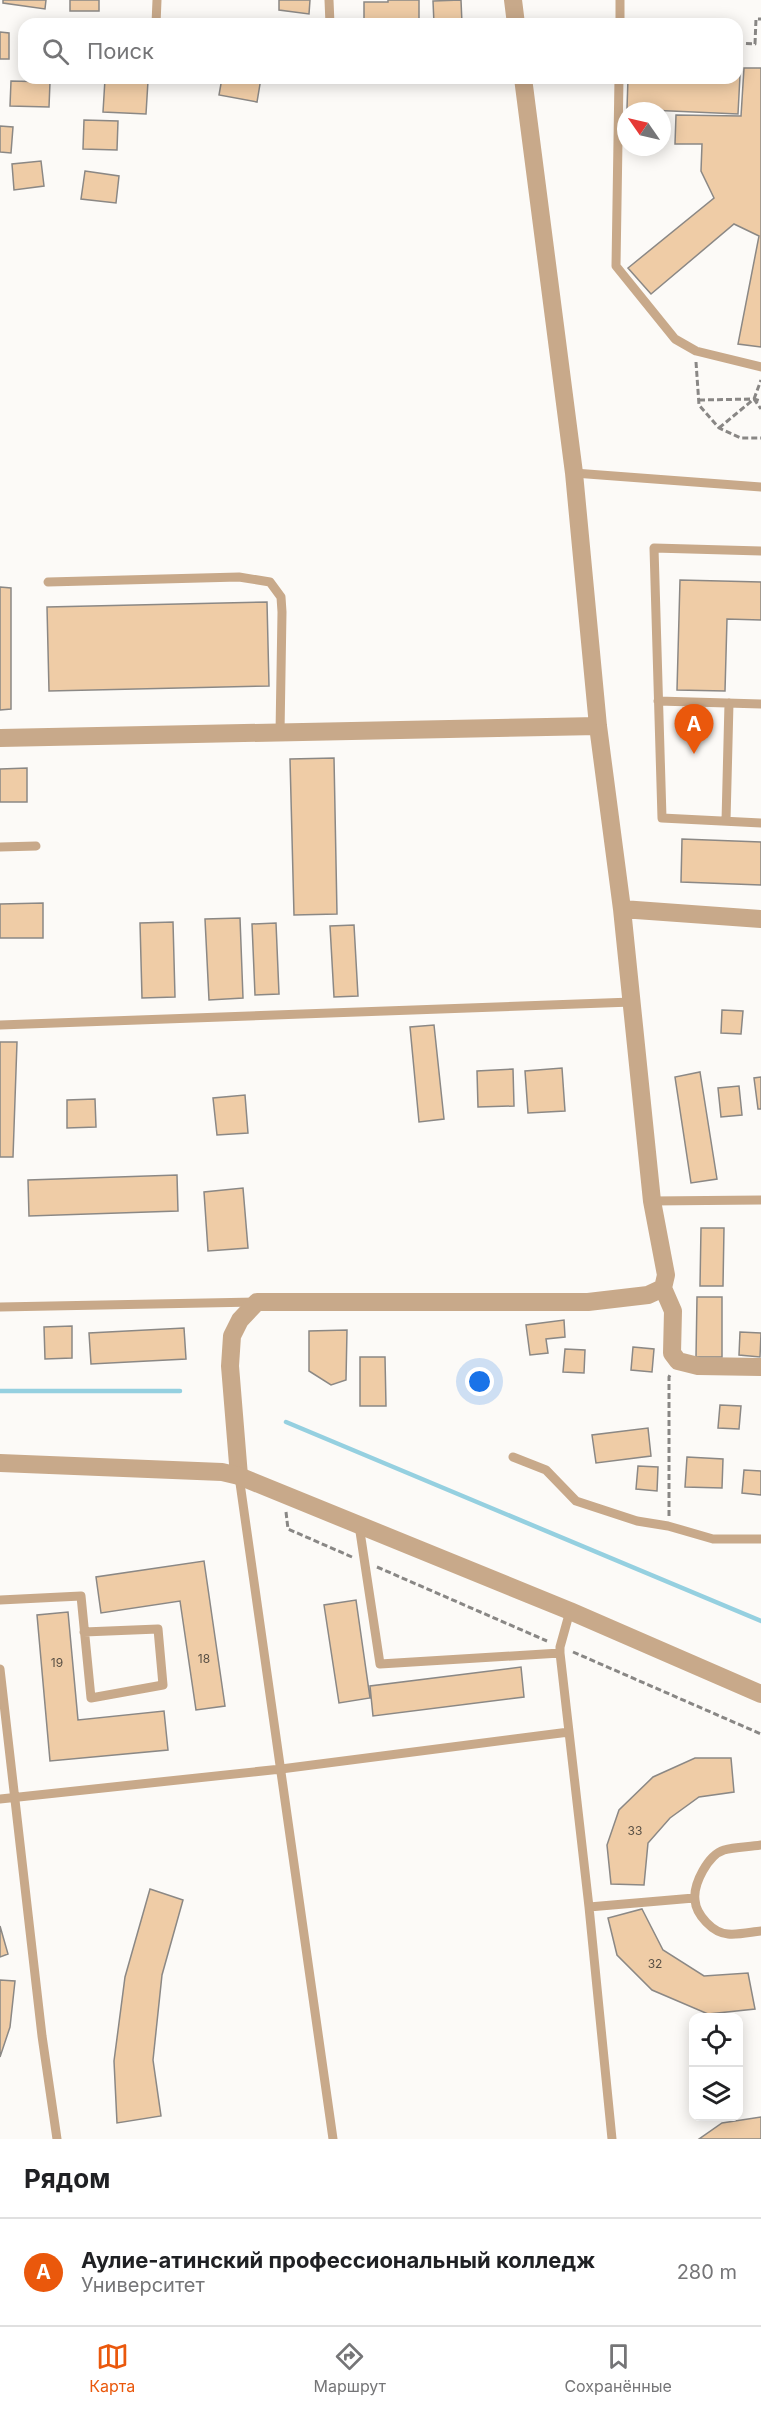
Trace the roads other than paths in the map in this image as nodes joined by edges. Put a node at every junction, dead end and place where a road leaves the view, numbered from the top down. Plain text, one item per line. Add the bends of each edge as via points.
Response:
1 (157, 0) edge
2 (329, 0) edge
3 (513, 0) edge
4 (620, 0) edge
5 (156, 18) edge
6 (330, 18) edge
7 (515, 18) edge
8 (620, 18) edge
9 (524, 84) edge
10 (619, 84) edge
11 (761, 367) edge
12 (574, 473) junction
13 (761, 487) edge
14 (761, 551) edge
15 (48, 582) dead end
16 (658, 701) junction
17 (729, 703) junction
18 (761, 704) edge
19 (598, 726) junction
20 (280, 734) junction
21 (0, 738) edge
22 (726, 821) junction
23 (761, 823) edge
24 (36, 846) dead end
25 (0, 847) edge
26 (622, 909) junction
27 (761, 919) edge
28 (632, 1002) junction
29 (0, 1025) edge
30 (761, 1200) edge
31 (652, 1201) junction
32 (663, 1288) junction
33 (257, 1302) junction
34 (0, 1307) edge
35 (761, 1366) edge
36 (513, 1457) dead end
37 (0, 1463) edge
38 (239, 1476) junction
39 (358, 1525) junction
40 (761, 1539) edge
41 (0, 1600) edge
42 (570, 1611) junction
43 (84, 1632) junction
44 (560, 1650) junction
45 (0, 1668) edge
46 (761, 1694) edge
47 (2, 1699) edge
48 (569, 1732) junction
49 (281, 1769) junction
50 (15, 1797) junction
51 (0, 1799) edge
52 (761, 1845) edge
53 (694, 1898) junction
54 (590, 1907) junction
55 (761, 1931) edge
56 (57, 2139) edge
57 (333, 2139) edge
58 (612, 2139) edge

1 - 5 lane
2 - 6 lane
3 - 7 street
4 - 8 lane
9 - 12 street
10 - 11 lane via 616,266 675,339 696,351
12 - 13 lane
12 - 19 street
14 - 16 lane via 654,548
15 - 20 lane via 239,576 270,582 281,597 282,612
16 - 17 lane
16 - 22 lane via 662,818
17 - 18 lane
17 - 22 lane
19 - 20 street
19 - 26 street
20 - 21 street
22 - 23 lane
24 - 25 lane
26 - 27 street
26 - 28 street
28 - 29 lane
28 - 31 street
30 - 31 lane
31 - 32 street via 666,1275
32 - 33 street via 648,1295 588,1302
32 - 35 street via 673,1311 672,1353 678,1361 698,1366
33 - 34 lane
33 - 38 street via 232,1335 230,1365
36 - 40 lane via 546,1470 576,1501 713,1539
37 - 38 street via 222,1472
38 - 39 street
38 - 49 lane
39 - 42 street
39 - 44 lane via 380,1664
41 - 43 lane via 81,1596
42 - 44 lane
42 - 46 street
43 - 43 lane via 91,1698 163,1685 158,1629
44 - 48 lane
45 - 47 lane
47 - 50 lane
48 - 49 lane
48 - 54 lane
49 - 50 lane
49 - 57 lane
50 - 51 lane
50 - 56 lane
52 - 53 lane via 724,1850 714,1856 701,1875
53 - 54 lane
53 - 55 lane via 697,1910 713,1929 728,1934
54 - 58 lane

